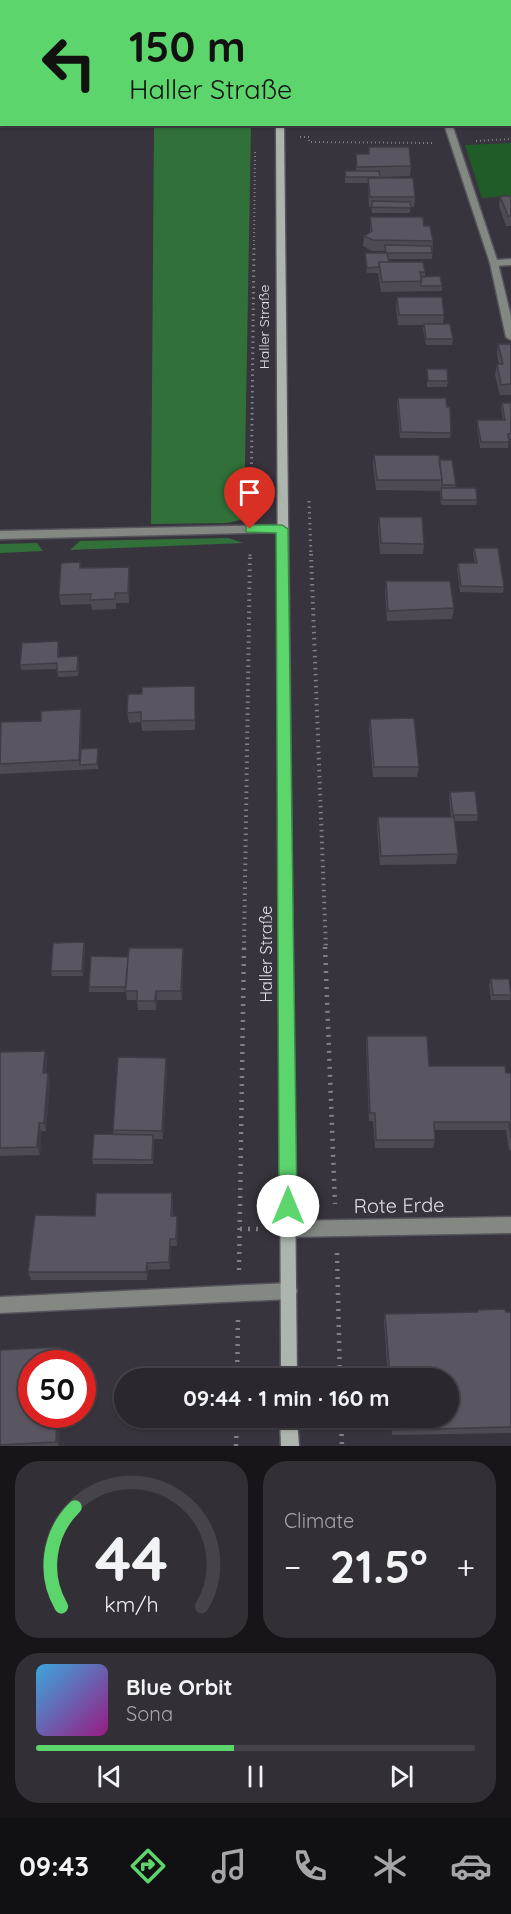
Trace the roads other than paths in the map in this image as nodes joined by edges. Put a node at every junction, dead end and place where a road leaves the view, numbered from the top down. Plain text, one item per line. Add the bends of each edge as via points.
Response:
1 (280, 126) edge
2 (449, 126) edge
3 (511, 262) edge
4 (494, 263) junction
5 (511, 337) edge
6 (282, 529) junction
7 (0, 535) edge
8 (511, 1225) edge
9 (288, 1229) junction
10 (289, 1291) junction
11 (0, 1305) edge
12 (289, 1368) edge
13 (290, 1428) edge
14 (290, 1446) edge

1 - 6 main road, Haller Straße
2 - 4 street
3 - 4 street
4 - 5 street
6 - 7 street
6 - 9 main road, Haller Straße
8 - 9 street, Rote Erde
9 - 10 main road, Haller Straße
10 - 11 street
10 - 12 main road, Haller Straße
13 - 14 main road

